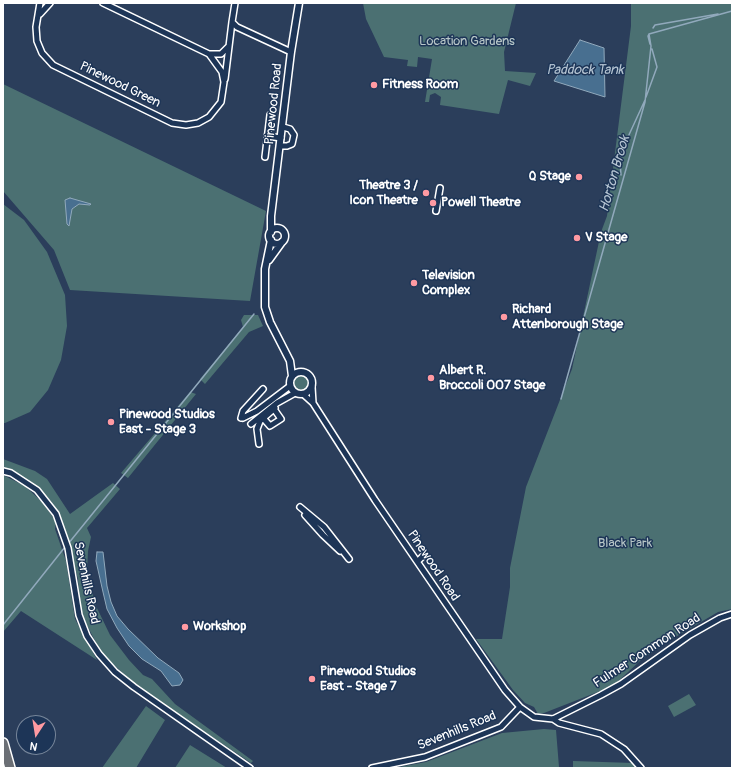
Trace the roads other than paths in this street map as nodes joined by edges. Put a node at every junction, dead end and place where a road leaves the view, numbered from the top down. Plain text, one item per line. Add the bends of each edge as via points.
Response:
1 (40, 3) edge
2 (50, 3) edge
3 (104, 3) edge
4 (235, 3) edge
5 (299, 3) edge
6 (38, 17) junction
7 (232, 22) junction
8 (228, 47) junction
9 (291, 52) junction
10 (210, 54) junction
11 (224, 82) junction
12 (270, 115) dead end
13 (283, 127) junction
14 (267, 136) junction
15 (282, 138) junction
16 (280, 146) junction
17 (265, 157) dead end
18 (440, 188) dead end
19 (273, 208) junction
20 (436, 211) dead end
21 (279, 228) junction
22 (271, 232) junction
23 (271, 240) junction
24 (282, 242) junction
25 (266, 263) junction
26 (290, 361) junction
27 (302, 372) junction
28 (292, 376) junction
29 (290, 386) junction
30 (312, 387) junction
31 (264, 389) dead end
32 (295, 393) junction
33 (302, 394) junction
34 (277, 403) junction
35 (313, 403) junction
36 (274, 409) junction
37 (263, 418) junction
38 (251, 424) dead end
39 (259, 444) dead end
40 (3, 471) edge
41 (300, 507) joint
42 (424, 556) dead end
43 (418, 561) junction
44 (732, 614) edge
45 (520, 707) junction
46 (553, 718) junction
47 (3, 743) edge
48 (10, 768) edge
49 (250, 768) edge
50 (372, 768) edge
51 (641, 768) edge

1 - 6 street, Pinewood Green
2 - 6 street
3 - 10 street
4 - 7 street, Pinewood Green
5 - 9 street, Pinewood Road
6 - 11 street, Pinewood Green via 37,41 42,53 53,65 172,122 186,125 198,123 209,117 221,102
7 - 8 street, Pinewood Green
7 - 9 street via 237,27
8 - 10 street via 221,54
8 - 11 street, Pinewood Green
9 - 13 street, Pinewood Road
10 - 11 street via 222,72
12 - 14 street
13 - 15 street, Pinewood Road
13 - 16 street via 290,129 294,135 292,144
14 - 15 street
14 - 17 street
15 - 16 street, Pinewood Road
16 - 19 street, Pinewood Road
18 - 20 street
19 - 21 street, Pinewood Road via 274,219
19 - 22 street, Pinewood Road
21 - 22 street
21 - 24 street via 285,234
22 - 23 street
23 - 24 street via 276,243
23 - 25 street
24 - 25 street
25 - 26 street via 265,307
26 - 27 street
26 - 28 street
27 - 28 street via 296,372
27 - 30 street via 310,376
28 - 29 street
29 - 31 street via 257,411 242,418 243,411
29 - 32 street
30 - 33 street
30 - 35 street, Pinewood Road
32 - 33 street
32 - 34 street
33 - 35 street, Pinewood Road
34 - 36 street
34 - 38 street
35 - 43 street, Pinewood Road via 375,500
36 - 37 street
36 - 37 street via 281,419 270,426
37 - 39 street via 257,429
40 - 49 street, Sevenhills Road via 11,473 37,490 56,514 67,545 79,615 87,636 99,654 115,672 140,692
41 - 41 street via 324,527 349,559 322,535
42 - 43 street
43 - 45 street, Pinewood Road via 500,684
44 - 46 street, Fulmer Common Road via 690,635 621,684
45 - 46 street, Pinewood Road via 534,717
45 - 50 street, Sevenhills Road via 501,727 425,757
46 - 51 street via 559,723 601,734 624,749
47 - 48 highway

